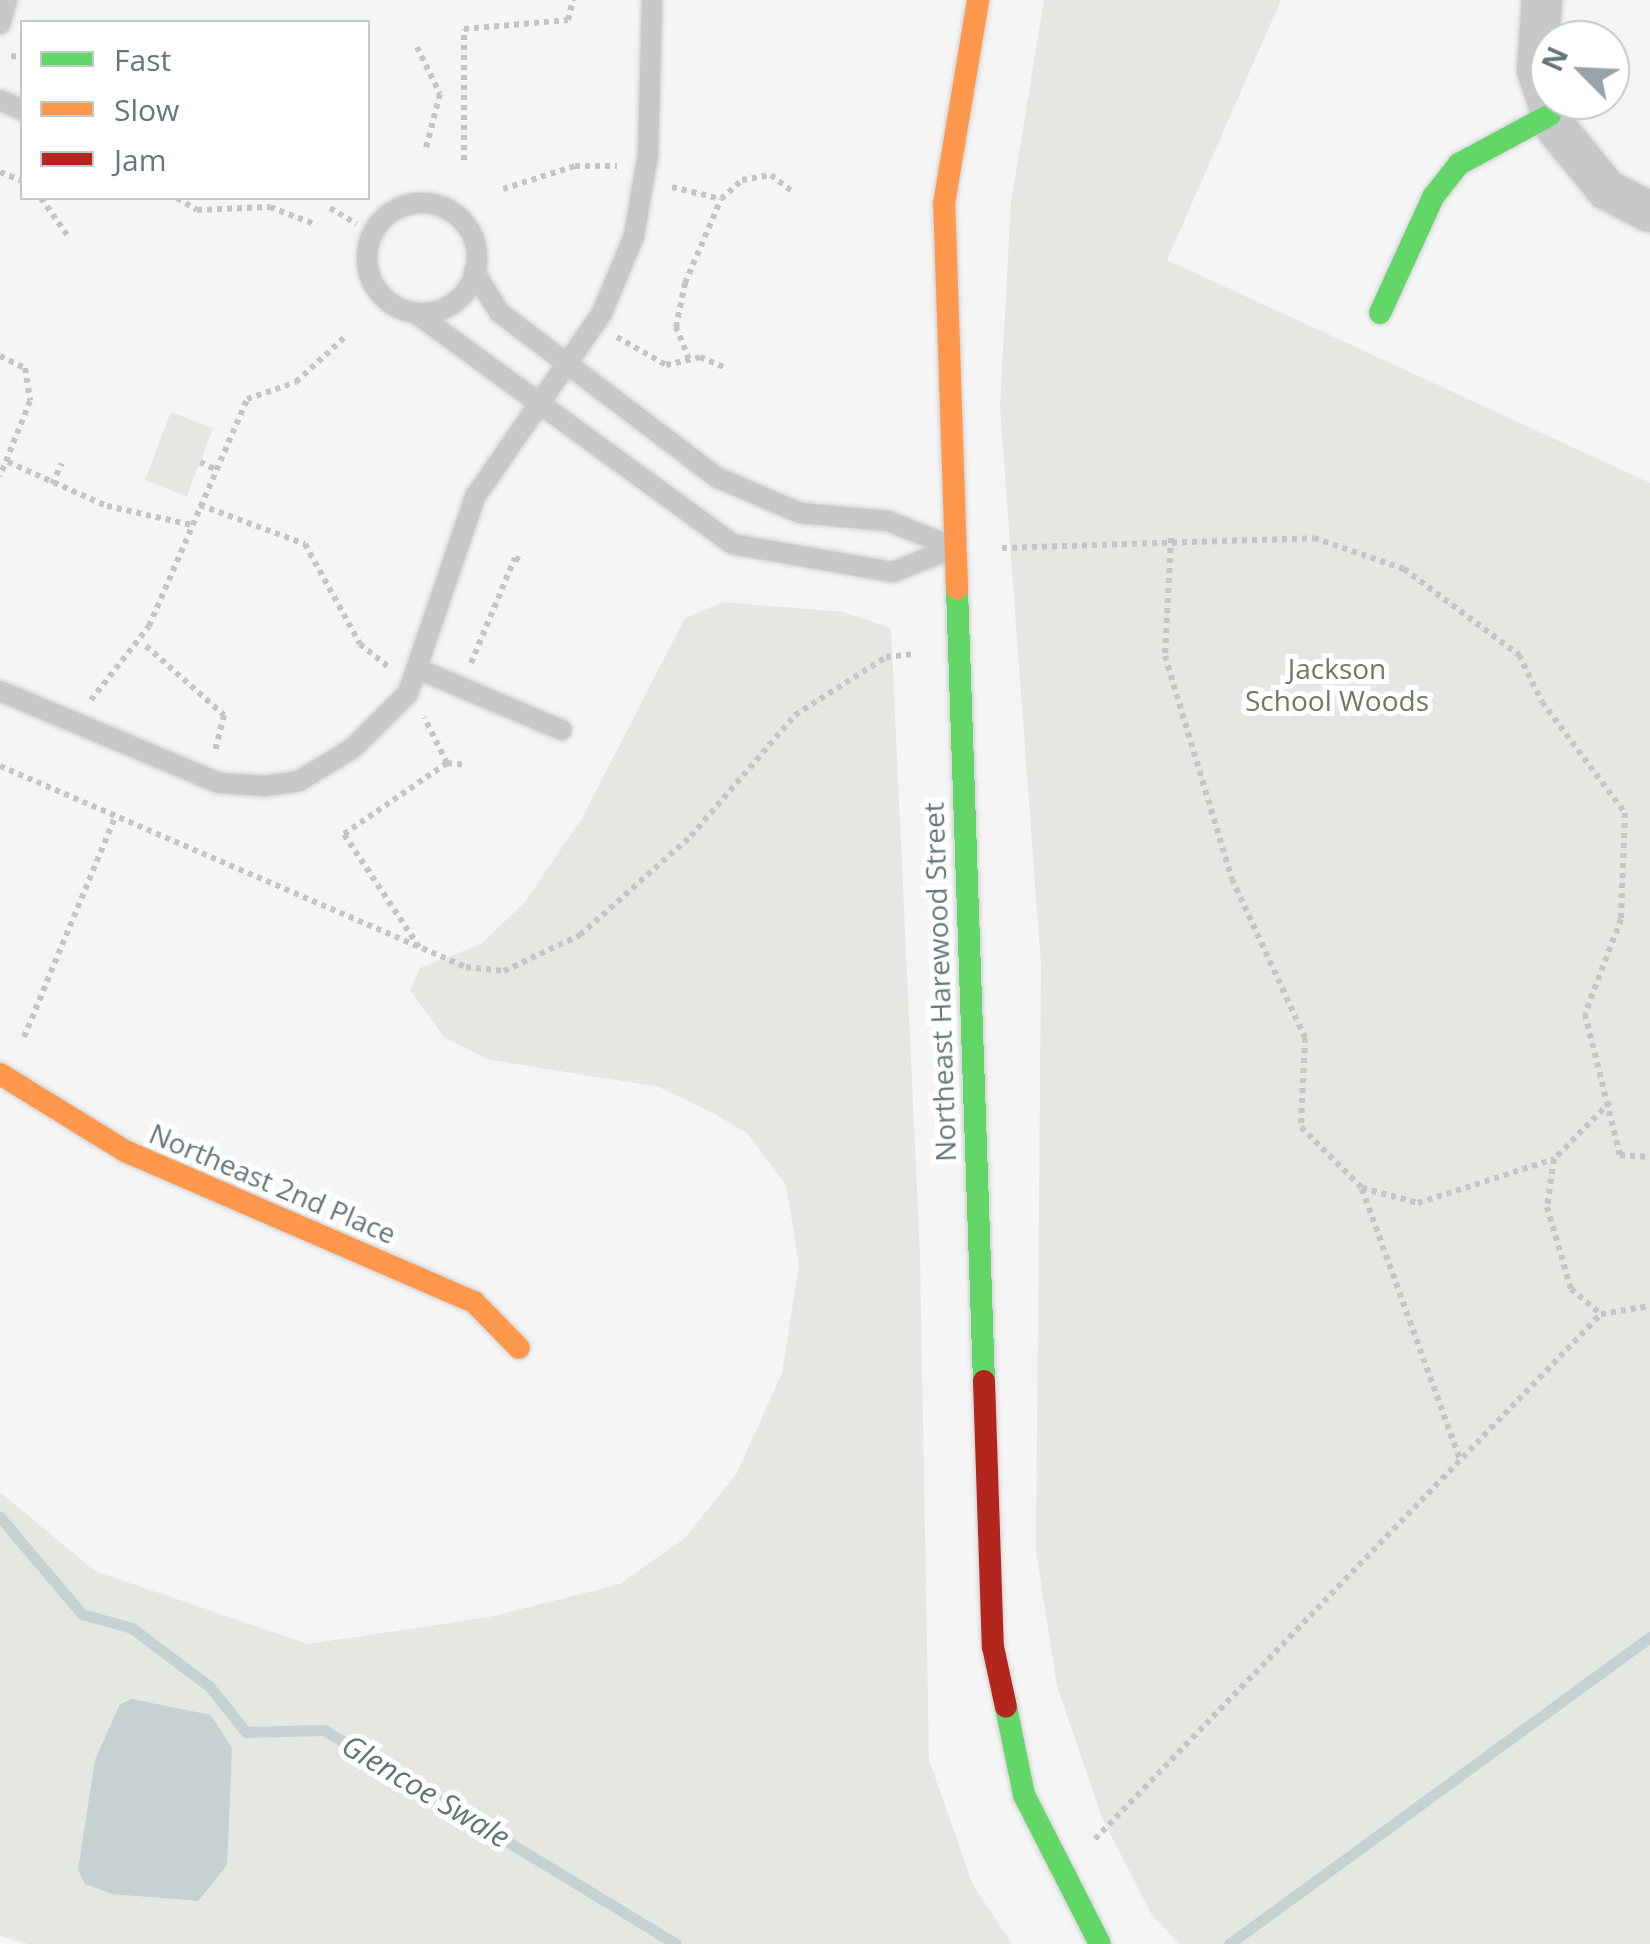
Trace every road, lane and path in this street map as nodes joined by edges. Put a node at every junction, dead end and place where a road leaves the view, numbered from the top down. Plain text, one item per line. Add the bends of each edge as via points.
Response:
1 (7, 0) edge
2 (573, 0) edge
3 (652, 0) edge
4 (971, 2) edge
5 (0, 24) edge
6 (417, 47) dead end
7 (11, 56) dead end
8 (20, 57) edge
9 (1541, 120) edge
10 (1553, 120) edge
11 (425, 152) dead end
12 (464, 160) dead end
13 (597, 164) dead end
14 (671, 187) dead end
15 (503, 189) dead end
16 (793, 192) dead end
17 (721, 199) junction
18 (42, 200) edge
19 (181, 200) edge
20 (330, 208) dead end
21 (1650, 212) edge
22 (357, 224) dead end
23 (317, 225) dead end
24 (67, 235) dead end
25 (474, 271) junction
26 (1380, 313) dead end
27 (418, 314) junction
28 (616, 337) dead end
29 (344, 338) dead end
30 (0, 356) edge
31 (689, 359) junction
32 (568, 366) junction
33 (728, 369) dead end
34 (537, 410) junction
35 (8, 462) junction
36 (62, 462) dead end
37 (200, 462) dead end
38 (216, 469) junction
39 (0, 476) edge
40 (52, 484) junction
41 (200, 505) junction
42 (192, 525) junction
43 (1171, 538) junction
44 (955, 547) junction
45 (1000, 548) dead end
46 (523, 561) dead end
47 (146, 646) dead end
48 (918, 654) dead end
49 (418, 669) junction
50 (468, 669) dead end
51 (392, 672) dead end
52 (0, 691) edge
53 (89, 705) dead end
54 (424, 716) dead end
55 (562, 730) dead end
56 (212, 761) dead end
57 (447, 764) junction
58 (467, 765) dead end
59 (0, 766) edge
60 (115, 816) junction
61 (419, 947) junction
62 (18, 1052) dead end
63 (0, 1074) edge
64 (1610, 1102) junction
65 (1650, 1157) edge
66 (1554, 1159) junction
67 (1362, 1188) junction
68 (1650, 1306) edge
69 (1601, 1314) junction
70 (520, 1348) dead end
71 (1461, 1460) junction
72 (1091, 1843) dead end
73 (1100, 1944) edge

1 - 5 lane
2 - 12 path via 568,20 464,29
3 - 32 lane via 648,154 634,236
4 - 44 street, Northeast Harewood Street via 944,204
6 - 11 path via 440,94
7 - 8 path
9 - 26 street via 1459,164 1432,197
10 - 21 street via 1584,169
13 - 15 path
14 - 17 path
16 - 17 path via 771,175 742,180
17 - 31 path via 684,283 676,327
18 - 24 path
19 - 23 path via 196,210 270,207
20 - 22 path
25 - 27 lane via 458,300
25 - 27 lane via 474,241 446,209 404,206 385,216 367,255 369,276 380,295
25 - 32 lane via 498,312
27 - 34 lane
28 - 31 path via 666,364
29 - 38 path via 296,382 247,399
30 - 35 path via 25,368 30,401
31 - 33 path
32 - 34 lane
32 - 44 lane via 760,500 888,521
34 - 44 lane via 732,544 893,572
34 - 49 lane via 475,497
35 - 39 path
35 - 40 path
36 - 40 path
37 - 38 path
38 - 41 path
40 - 42 path
41 - 42 path
41 - 51 path via 305,544 360,644
42 - 53 path via 139,644 101,678
43 - 45 path
43 - 64 path via 1314,538 1404,569 1520,655 1542,702 1626,812 1621,919 1584,1014
43 - 67 path via 1165,656 1232,879 1305,1038 1301,1127
44 - 73 street, Northeast Harewood Street via 993,1647 1024,1795
46 - 50 path via 515,558
47 - 56 path via 224,715
48 - 61 path via 886,656 796,715 691,836 565,949 485,972
49 - 52 lane via 408,693 352,748 299,781 265,786 220,783
49 - 55 lane
54 - 57 path
57 - 58 path
57 - 61 path via 344,834
59 - 60 path
60 - 61 path
60 - 62 path
63 - 70 street, Northeast 2nd Place via 125,1152 474,1302
64 - 65 path via 1620,1155
64 - 66 path
66 - 67 path via 1418,1204
66 - 69 path via 1548,1207 1555,1244 1570,1289
67 - 71 path
68 - 69 path
69 - 71 path
71 - 72 path

